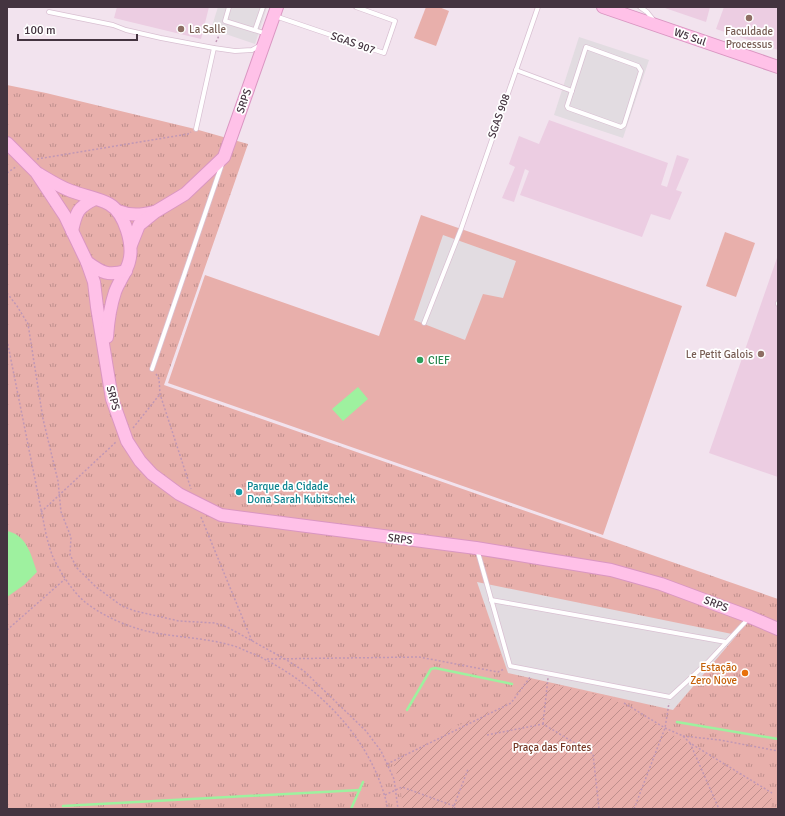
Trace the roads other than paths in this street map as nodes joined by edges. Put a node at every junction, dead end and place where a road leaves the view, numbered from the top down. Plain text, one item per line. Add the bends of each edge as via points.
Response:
1 (229, 7) edge
2 (263, 7) edge
3 (356, 7) edge
4 (538, 7) edge
5 (603, 7) edge
6 (640, 7) edge
7 (648, 9) edge
8 (49, 12) dead end
9 (276, 12) edge
10 (657, 26) junction
11 (255, 30) junction
12 (266, 38) junction
13 (214, 48) junction
14 (778, 67) edge
15 (516, 70) junction
16 (572, 92) junction
17 (196, 129) road end
18 (7, 144) edge
19 (224, 157) junction
20 (36, 172) junction
21 (95, 199) junction
22 (118, 211) junction
23 (155, 212) junction
24 (72, 230) junction
25 (131, 246) junction
26 (86, 262) junction
27 (126, 271) junction
28 (424, 322) dead end
29 (105, 355) junction
30 (152, 369) road end
31 (476, 548) junction
32 (491, 600) junction
33 (750, 617) junction
34 (778, 629) edge
35 (726, 642) junction

1 - 11 lane via 225,21
2 - 11 lane
3 - 9 lane, SGAS 907 via 395,21 384,53
4 - 15 lane, SGAS 908
5 - 10 main road, W5 Sul
6 - 7 lane
7 - 10 lane
8 - 13 lane
9 - 12 main road, SRPS
10 - 14 main road, W5 Sul
11 - 12 lane
12 - 13 lane via 252,50
12 - 19 main road, SRPS
13 - 17 lane
15 - 16 lane
15 - 28 lane, SGAS 908 via 462,225
16 - 16 lane via 586,47 638,66 641,71 624,125 621,127 569,109 567,106
18 - 20 main road, SRPS
19 - 23 main road, SRPS via 185,194
19 - 30 lane
20 - 21 main road, SRPS via 59,186
20 - 24 main road, SRPS
21 - 22 main road, SRPS via 102,200
21 - 24 main road via 79,209
22 - 23 main road, SRPS via 139,215
22 - 25 main road, SRPS
23 - 25 main road, SRPS via 139,225
24 - 26 main road, SRPS
25 - 27 main road, SRPS
26 - 27 main road via 101,272 112,274
26 - 29 main road, SRPS via 94,282
27 - 29 main road, SRPS via 112,303
29 - 31 main road, SRPS via 112,399 124,435 152,474 196,503 221,515 247,520
31 - 32 lane
31 - 33 main road, SRPS via 612,570 661,584
32 - 35 lane
32 - 35 lane via 510,666 670,697
33 - 34 main road, SRPS
33 - 35 lane

